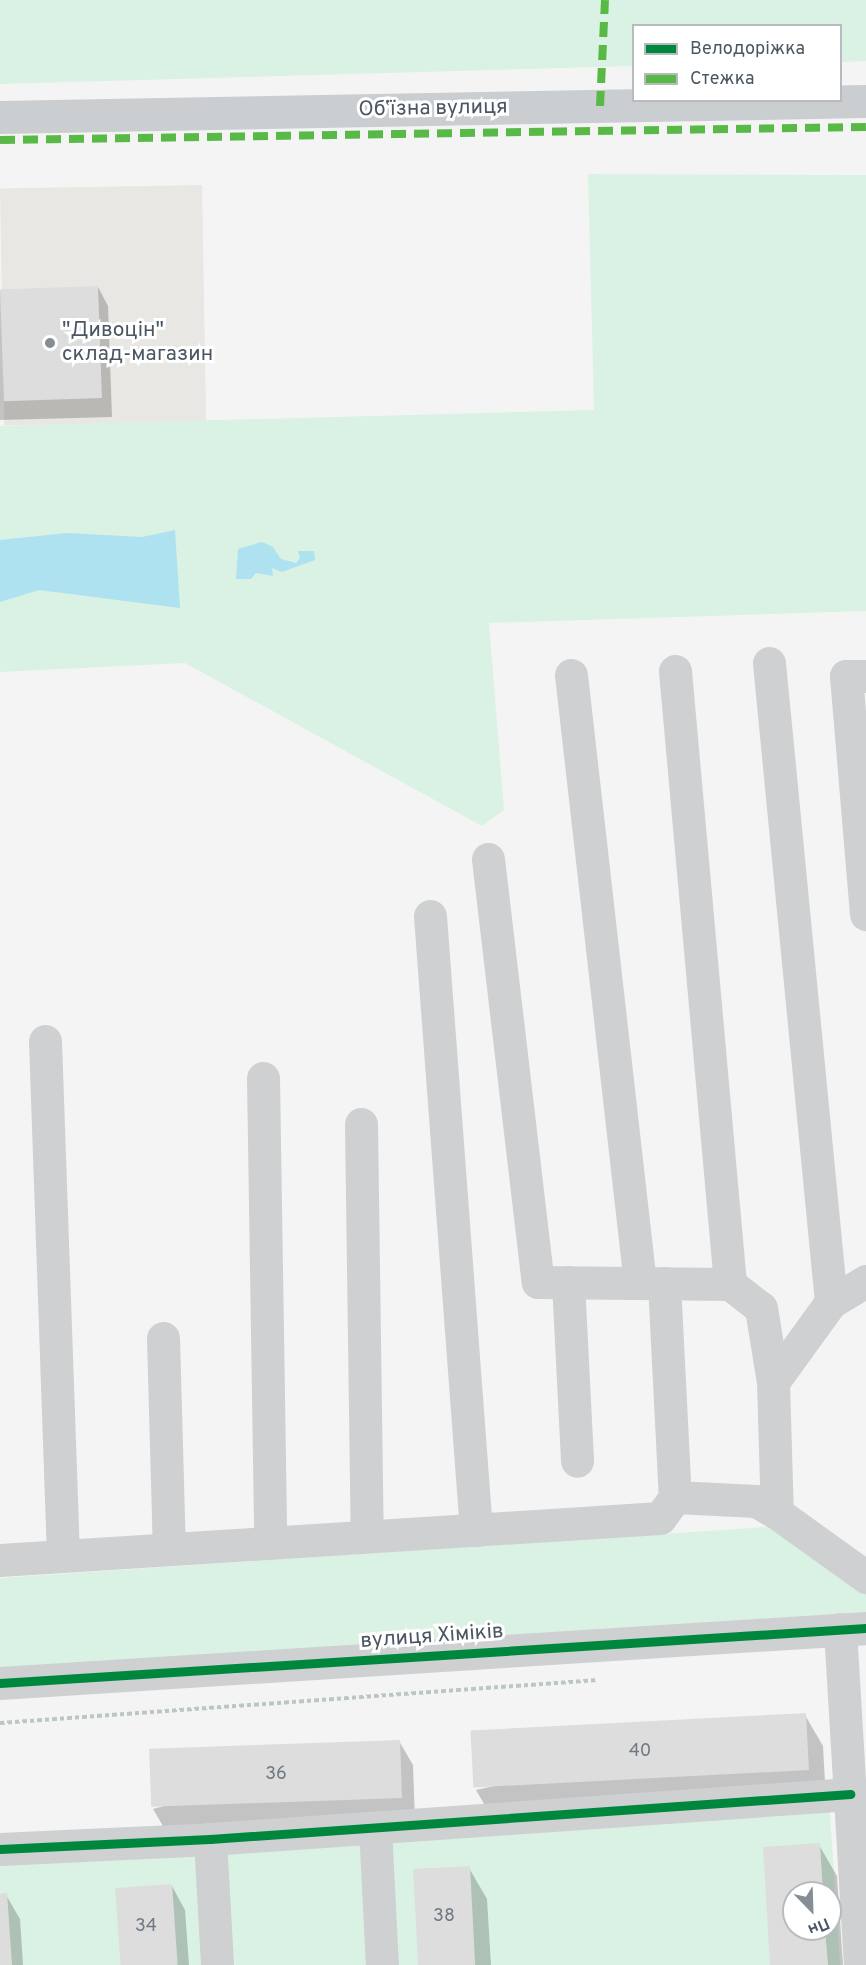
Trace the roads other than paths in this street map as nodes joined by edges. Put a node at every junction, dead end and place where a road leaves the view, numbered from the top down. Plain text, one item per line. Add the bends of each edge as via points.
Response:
1 (842, 101) edge
2 (866, 101) edge
3 (812, 102) edge
4 (0, 117) edge
5 (769, 663) dead end
6 (675, 671) dead end
7 (571, 675) dead end
8 (866, 676) edge
9 (860, 781) edge
10 (488, 859) dead end
11 (864, 877) edge
12 (866, 914) edge
13 (430, 916) dead end
14 (45, 1041) dead end
15 (263, 1078) dead end
16 (361, 1124) dead end
17 (866, 1281) edge
18 (568, 1282) junction
19 (652, 1283) junction
20 (730, 1284) junction
21 (831, 1302) junction
22 (164, 1338) dead end
23 (773, 1382) junction
24 (577, 1461) dead end
25 (675, 1497) junction
26 (777, 1513) junction
27 (476, 1530) junction
28 (367, 1536) junction
29 (270, 1543) junction
30 (169, 1549) junction
31 (63, 1556) junction
32 (0, 1560) edge
33 (866, 1577) edge
34 (853, 1628) edge
35 (0, 1683) edge
36 (850, 1794) junction
37 (375, 1828) junction
38 (210, 1839) junction
39 (0, 1849) edge
40 (217, 1965) edge
41 (382, 1965) edge
42 (860, 1965) edge

1 - 2 main road, Обʼїзна вулиця
3 - 4 main road, Обʼїзна вулиця
5 - 21 street
6 - 20 street
7 - 19 street
8 - 9 street via 846,676
9 - 11 street
10 - 18 street via 538,1282
11 - 12 street
13 - 27 street
14 - 31 street
15 - 29 street
16 - 28 street
17 - 21 street
18 - 19 street
18 - 24 street
19 - 20 street
19 - 25 street
20 - 23 street via 761,1308
21 - 23 street
22 - 30 street
23 - 26 street
25 - 26 street via 756,1501
25 - 27 street via 660,1518
26 - 33 street
27 - 28 street
28 - 29 street
29 - 30 street
30 - 31 street
31 - 32 street
34 - 35 street, вулиця Хіміків
34 - 36 street
36 - 37 street
36 - 42 street
37 - 38 street
37 - 41 street
38 - 39 street
38 - 40 street

